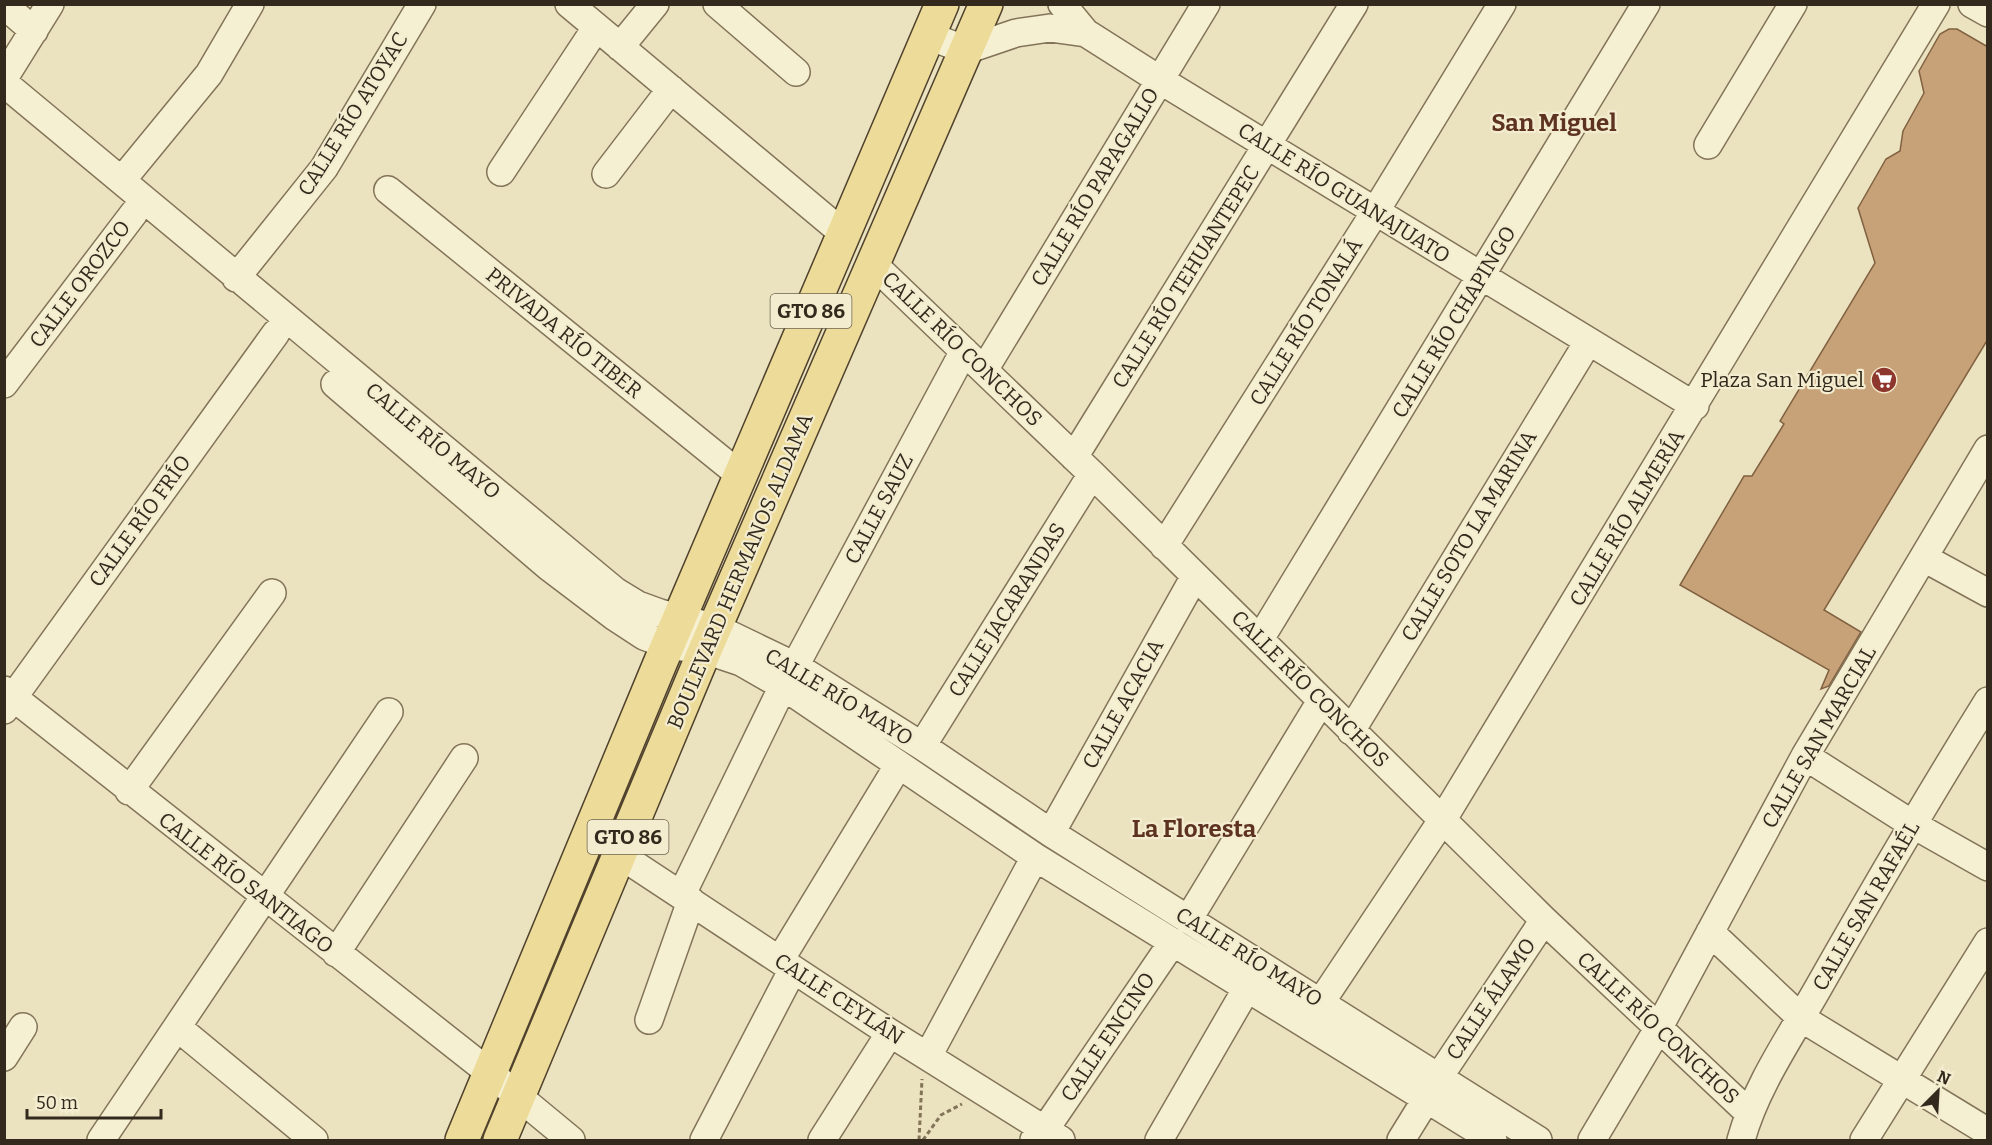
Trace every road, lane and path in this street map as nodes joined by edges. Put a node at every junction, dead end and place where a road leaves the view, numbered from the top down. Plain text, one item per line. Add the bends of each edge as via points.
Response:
1 (50, 4) edge
2 (250, 4) edge
3 (422, 4) edge
4 (569, 4) edge
5 (655, 4) edge
6 (717, 4) edge
7 (942, 4) edge
8 (986, 4) edge
9 (1062, 4) edge
10 (1206, 4) edge
11 (1354, 4) edge
12 (1502, 4) edge
13 (1646, 4) edge
14 (1793, 4) edge
15 (1936, 4) edge
16 (1972, 4) edge
17 (4, 5) edge
18 (1988, 13) edge
19 (597, 28) junction
20 (34, 31) junction
21 (1086, 33) junction
22 (929, 36) junction
23 (620, 47) junction
24 (966, 50) junction
25 (796, 72) dead end
26 (1160, 80) junction
27 (4, 81) edge
28 (671, 89) junction
29 (4, 104) edge
30 (1269, 145) junction
31 (1708, 145) dead end
32 (501, 172) dead end
33 (606, 174) dead end
34 (122, 180) junction
35 (388, 190) dead end
36 (1375, 212) junction
37 (134, 213) junction
38 (844, 234) junction
39 (872, 263) junction
40 (236, 278) junction
41 (1481, 278) junction
42 (276, 333) junction
43 (1588, 342) junction
44 (964, 351) junction
45 (984, 370) junction
46 (4, 384) edge
47 (1695, 406) junction
48 (1988, 449) edge
49 (1083, 466) junction
50 (740, 475) junction
51 (1164, 546) junction
52 (556, 558) junction
53 (1924, 558) junction
54 (1195, 576) junction
55 (272, 592) dead end
56 (1988, 593) edge
57 (674, 632) junction
58 (710, 639) junction
59 (1260, 639) junction
60 (789, 676) junction
61 (7, 699) edge
62 (1988, 701) edge
63 (1321, 702) junction
64 (389, 712) dead end
65 (1351, 731) junction
66 (922, 746) junction
67 (1805, 756) junction
68 (464, 758) dead end
69 (898, 766) junction
70 (129, 791) junction
71 (1443, 819) junction
72 (1912, 824) junction
73 (1051, 833) junction
74 (620, 855) junction
75 (1035, 856) junction
76 (1988, 867) edge
77 (686, 897) junction
78 (266, 898) junction
79 (1188, 920) junction
80 (1544, 920) junction
81 (1710, 932) junction
82 (1988, 942) edge
83 (1172, 943) junction
84 (336, 952) junction
85 (786, 964) junction
86 (1247, 988) junction
87 (1322, 1002) junction
88 (1801, 1018) junction
89 (649, 1020) dead end
90 (1307, 1023) junction
91 (23, 1027) dead end
92 (177, 1027) junction
93 (1658, 1029) junction
94 (890, 1033) junction
95 (928, 1056) junction
96 (4, 1058) edge
97 (490, 1073) junction
98 (1902, 1080) junction
99 (1433, 1088) junction
100 (988, 1096) junction
101 (518, 1097) junction
102 (1749, 1113) junction
103 (1988, 1132) edge
104 (1046, 1137) edge
105 (103, 1139) edge
106 (314, 1140) edge
107 (462, 1140) edge
108 (500, 1140) edge
109 (571, 1140) edge
110 (704, 1140) edge
111 (822, 1140) edge
112 (921, 1140) edge
113 (1159, 1140) edge
114 (1401, 1140) edge
115 (1493, 1140) edge
116 (1538, 1140) edge
117 (1592, 1140) edge
118 (1741, 1140) edge
119 (1864, 1140) edge

1 - 20 street
2 - 34 street via 208,74
3 - 40 street, CALLE RÍO ATOYAC via 324,168
4 - 19 street
5 - 23 street
6 - 25 street
7 - 22 main road, BOULEVARD HERMANOS ALDAMA / GTO 86
8 - 24 main road, BOULEVARD HERMANOS ALDAMA / GTO 86
9 - 21 street, CALLE RÍO GUANAJUATO
10 - 26 street, CALLE RÍO PAPAGALLO
11 - 30 street, CALLE RÍO TEHUANTEPEC
12 - 36 street, CALLE RÍO TONALÁ
13 - 41 street, CALLE RÍO CHAPINGO
14 - 31 street
15 - 47 street, CALLE RÍO ALMERÍA
16 - 18 street
17 - 20 street
19 - 23 street
19 - 32 street
20 - 27 street
21 - 24 street, CALLE RÍO GUANAJUATO via 1050,28 1016,33
21 - 26 street, CALLE RÍO GUANAJUATO
22 - 24 street
22 - 38 main road, BOULEVARD HERMANOS ALDAMA / GTO 86
23 - 28 street
24 - 39 main road, BOULEVARD HERMANOS ALDAMA / GTO 86
26 - 30 street, CALLE RÍO GUANAJUATO
26 - 45 street, CALLE RÍO PAPAGALLO
27 - 34 street, CALLE RÍO MAYO
28 - 33 street
28 - 38 street
29 - 37 street, CALLE RÍO MAYO
30 - 36 street, CALLE RÍO GUANAJUATO
30 - 49 street, CALLE RÍO TEHUANTEPEC
34 - 40 street, CALLE RÍO MAYO
35 - 50 street, PRIVADA RÍO TIBER
36 - 41 street, CALLE RÍO GUANAJUATO
36 - 51 street, CALLE RÍO TONALÁ
37 - 42 street, CALLE RÍO MAYO
37 - 46 street, CALLE OROZCO
38 - 50 main road, BOULEVARD HERMANOS ALDAMA / GTO 86
39 - 44 street, CALLE RÍO CONCHOS
39 - 58 main road, BOULEVARD HERMANOS ALDAMA / GTO 86
40 - 52 street, CALLE RÍO MAYO
41 - 43 street, CALLE RÍO GUANAJUATO
41 - 59 street, CALLE RÍO CHAPINGO
42 - 52 street, CALLE RÍO MAYO
42 - 61 street, CALLE RÍO FRÍO
43 - 47 street, CALLE RÍO GUANAJUATO
43 - 65 street, CALLE SOTO LA MARINA
44 - 45 street, CALLE RÍO CONCHOS
44 - 60 street, CALLE SAUZ
45 - 49 street, CALLE RÍO CONCHOS
47 - 71 street, CALLE RÍO ALMERÍA
48 - 53 street, CALLE SAN MARCIAL
49 - 51 street, CALLE RÍO CONCHOS
49 - 66 street, CALLE JACARANDAS
50 - 57 main road, BOULEVARD HERMANOS ALDAMA / GTO 86
51 - 54 street, CALLE RÍO CONCHOS
52 - 57 street, CALLE RÍO MAYO via 638,605
53 - 56 street
53 - 67 street, CALLE SAN MARCIAL
54 - 59 street, CALLE RÍO CONCHOS
54 - 73 street, CALLE ACACIA
55 - 70 street
57 - 58 street, CALLE RÍO MAYO
57 - 97 main road, BOULEVARD HERMANOS ALDAMA / GTO 86
58 - 60 street, CALLE RÍO MAYO
58 - 74 main road, BOULEVARD HERMANOS ALDAMA / GTO 86
59 - 63 street, CALLE RÍO CONCHOS
60 - 66 street, CALLE RÍO MAYO
60 - 69 street, CALLE RÍO MAYO
60 - 77 street, CALLE SAUZ
61 - 70 street, CALLE RÍO SANTIAGO
62 - 72 street, CALLE SAN RAFAÉL
63 - 65 street, CALLE RÍO CONCHOS
63 - 79 street
64 - 78 street
65 - 71 street, CALLE RÍO CONCHOS
66 - 73 street, CALLE RÍO MAYO
67 - 72 street
67 - 81 street, CALLE SAN MARCIAL
68 - 84 street
69 - 75 street, CALLE RÍO MAYO
69 - 85 street
70 - 78 street, CALLE RÍO SANTIAGO
71 - 80 street, CALLE RÍO CONCHOS
71 - 87 street, CALLE RÍO ALMERÍA
72 - 76 street
72 - 88 street, CALLE SAN RAFAÉL
73 - 79 street, CALLE RÍO MAYO
74 - 77 street, CALLE CEYLÁN
74 - 101 main road, BOULEVARD HERMANOS ALDAMA / GTO 86
75 - 83 street, CALLE RÍO MAYO
75 - 95 street
77 - 85 street, CALLE CEYLÁN
77 - 89 street, CALLE SAUZ
78 - 84 street, CALLE RÍO SANTIAGO
78 - 92 street
79 - 87 street, CALLE RÍO MAYO
80 - 93 street, CALLE RÍO CONCHOS
80 - 99 street, CALLE ÁLAMO
81 - 88 street
81 - 93 street, CALLE SAN MARCIAL
82 - 98 street
83 - 86 street, CALLE RÍO MAYO
83 - 104 street, CALLE ENCINO
84 - 97 street, CALLE RÍO SANTIAGO
85 - 94 street, CALLE CEYLÁN
85 - 110 street
86 - 90 street, CALLE RÍO MAYO
86 - 113 street
87 - 90 street, CALLE RÍO ALMERÍA
87 - 99 street, CALLE RÍO MAYO
88 - 98 street
88 - 102 street, CALLE SAN RAFAÉL
90 - 99 street, CALLE RÍO MAYO
91 - 96 street
92 - 105 street
92 - 106 street
93 - 102 street, CALLE RÍO CONCHOS
93 - 117 street, CALLE SAN MARCIAL
94 - 95 street, CALLE CEYLÁN
94 - 111 street
95 - 100 street, CALLE CEYLÁN
95 - 112 path via 920,1091
97 - 101 street, CALLE RÍO SANTIAGO
97 - 107 main road, BOULEVARD HERMANOS ALDAMA / GTO 86
98 - 103 street
98 - 119 street
99 - 114 street, CALLE ÁLAMO
99 - 115 street, CALLE RÍO MAYO
99 - 116 street, CALLE RÍO MAYO
100 - 104 street, CALLE CEYLÁN
100 - 112 path via 951,1108
101 - 108 main road, BOULEVARD HERMANOS ALDAMA / GTO 86
101 - 109 street, CALLE RÍO SANTIAGO
102 - 118 street, CALLE SAN RAFAÉL

